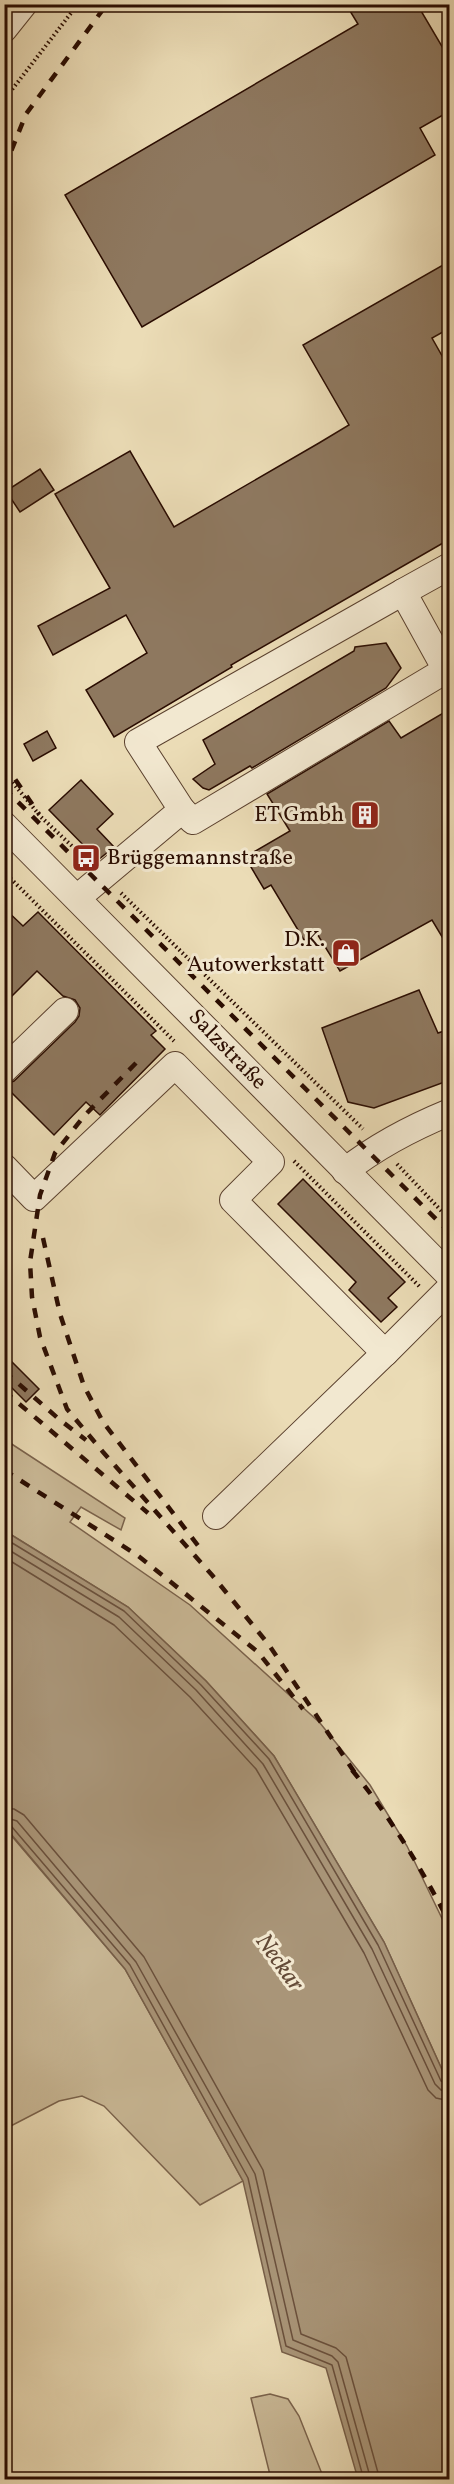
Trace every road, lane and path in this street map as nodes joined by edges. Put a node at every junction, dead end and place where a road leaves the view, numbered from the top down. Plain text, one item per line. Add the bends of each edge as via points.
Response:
1 (24, 4) edge
2 (78, 4) edge
3 (4, 30) edge
4 (4, 100) edge
5 (450, 566) edge
6 (403, 592) junction
7 (4, 772) edge
8 (182, 810) junction
9 (4, 825) edge
10 (104, 875) junction
11 (78, 898) junction
12 (65, 1011) dead end
13 (4, 1070) edge
14 (450, 1112) edge
15 (379, 1146) junction
16 (4, 1167) edge
17 (345, 1171) junction
18 (450, 1220) edge
19 (450, 1276) edge
20 (450, 1288) edge
21 (385, 1353) junction
22 (216, 1516) dead end

1 - 3 street
2 - 4 path
5 - 6 street
6 - 8 street via 138,742
6 - 8 street via 446,670 193,822
7 - 10 path via 41,817
8 - 10 street
9 - 11 street, Salzstraße
10 - 11 street
10 - 15 path
11 - 17 street, Salzstraße
12 - 13 street
14 - 15 street
15 - 17 street
15 - 18 path
16 - 21 street via 34,1198 175,1065 271,1162 233,1200
17 - 19 street, Salzstraße
20 - 21 street
21 - 22 street

